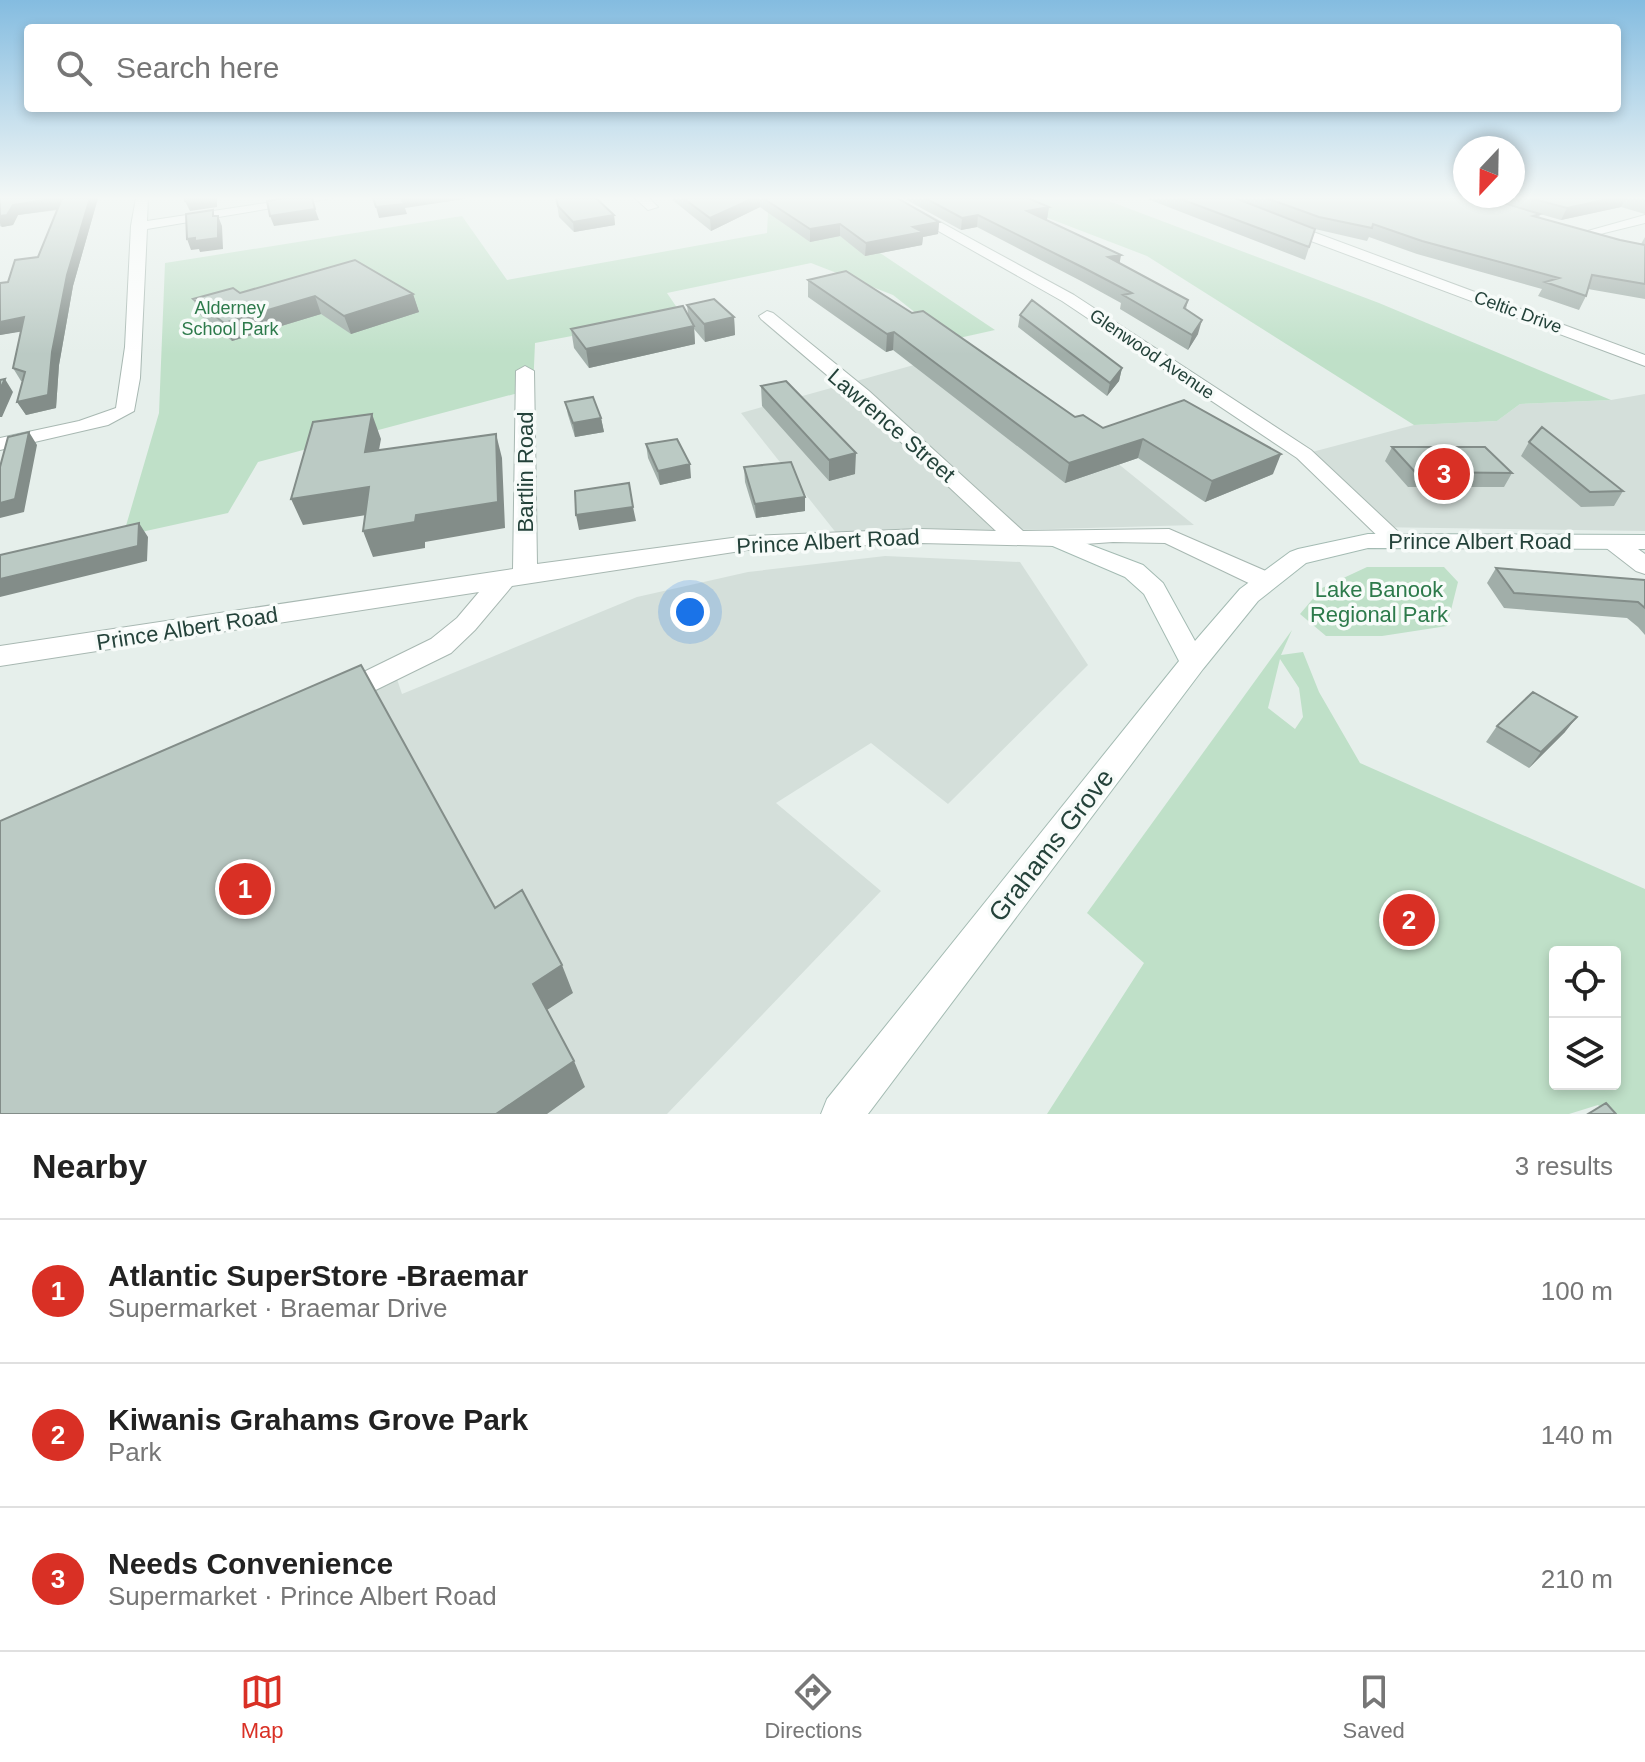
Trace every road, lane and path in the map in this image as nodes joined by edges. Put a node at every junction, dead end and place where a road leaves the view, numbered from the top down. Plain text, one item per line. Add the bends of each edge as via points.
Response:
1 (137, 250) edge
2 (981, 250) edge
3 (1350, 250) edge
4 (767, 316) dead end
5 (1645, 361) edge
6 (525, 371) dead end
7 (0, 444) edge
8 (1015, 536) junction
9 (1056, 539) junction
10 (1396, 541) junction
11 (1613, 542) junction
12 (1645, 542) edge
13 (1645, 566) edge
14 (514, 577) junction
15 (1266, 581) junction
16 (0, 656) edge
17 (1193, 662) junction
18 (322, 704) edge
19 (842, 1114) edge

1 - 7 street via 133,369 126,410
2 - 10 street, Glenwood Avenue via 1068,298 1304,454
3 - 5 street, Celtic Drive
4 - 8 street, Lawrence Street via 874,405
6 - 14 street, Bartlin Road
8 - 9 street, Prince Albert Road
8 - 14 street, Prince Albert Road via 747,543
9 - 15 street, Prince Albert Road via 1169,536
9 - 17 street via 1134,571 1154,589
10 - 11 street, Prince Albert Road
10 - 15 street, Prince Albert Road via 1368,541 1298,557
11 - 12 street, Prince Albert Road
11 - 13 street
14 - 16 street, Prince Albert Road
14 - 18 street via 441,646
15 - 17 street, Grahams Grove
17 - 19 street, Grahams Grove

